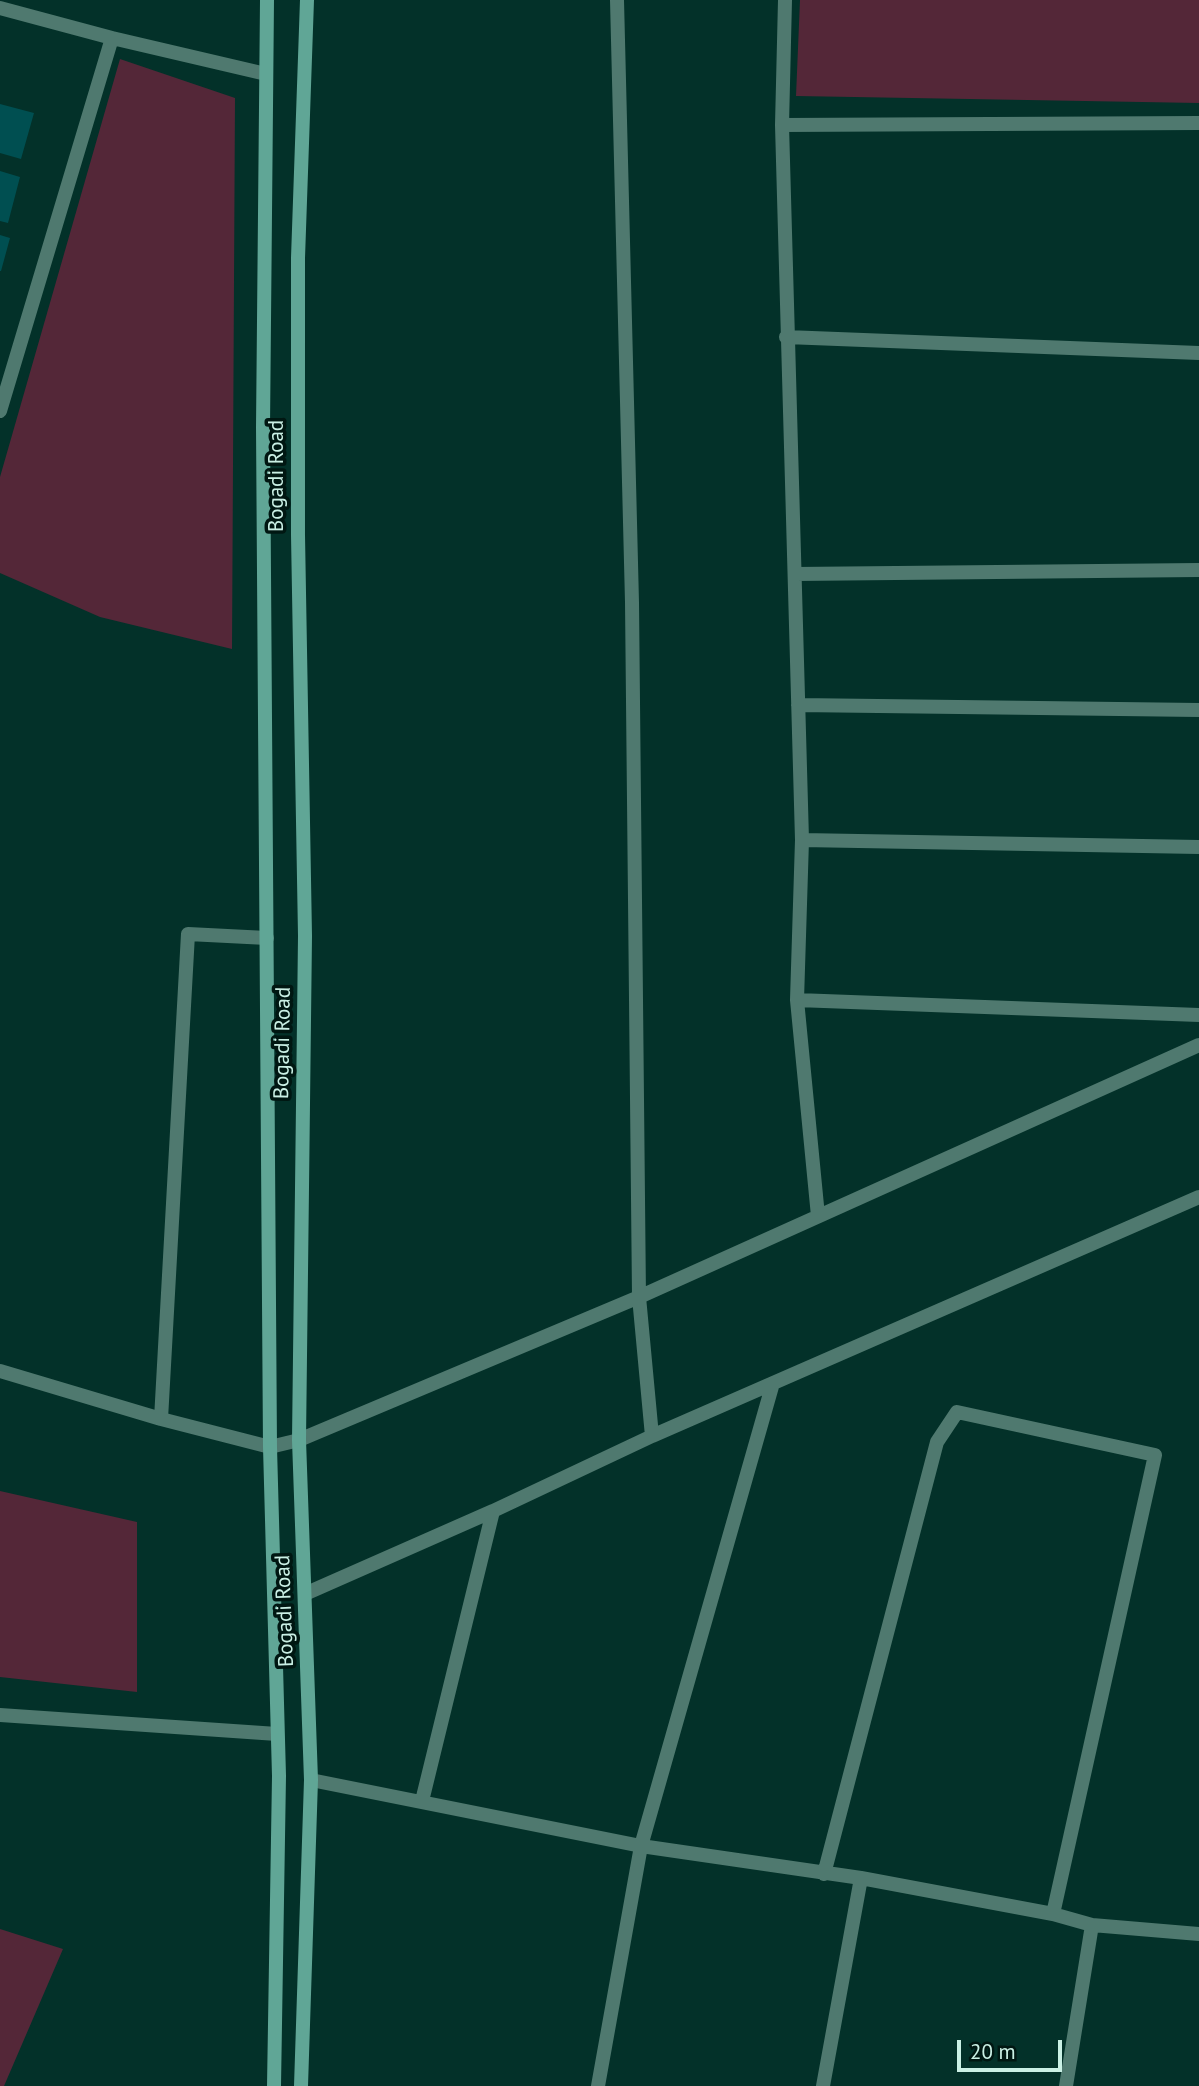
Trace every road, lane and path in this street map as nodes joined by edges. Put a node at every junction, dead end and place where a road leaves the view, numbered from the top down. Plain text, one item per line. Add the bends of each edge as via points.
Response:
1 (267, 0) edge
2 (307, 0) edge
3 (619, 0) edge
4 (785, 0) edge
5 (0, 8) edge
6 (112, 38) junction
7 (266, 74) junction
8 (1199, 123) edge
9 (782, 125) junction
10 (786, 337) junction
11 (1199, 353) edge
12 (0, 411) edge
13 (1199, 570) edge
14 (795, 575) junction
15 (798, 705) junction
16 (1199, 710) edge
17 (802, 840) junction
18 (1199, 847) edge
19 (267, 938) junction
20 (797, 1000) junction
21 (1199, 1015) edge
22 (1199, 1045) edge
23 (1199, 1197) edge
24 (818, 1216) junction
25 (639, 1297) junction
26 (0, 1371) edge
27 (773, 1383) junction
28 (161, 1419) junction
29 (652, 1436) junction
30 (299, 1440) junction
31 (270, 1447) junction
32 (493, 1511) junction
33 (307, 1592) junction
34 (0, 1715) edge
35 (277, 1734) junction
36 (311, 1780) junction
37 (422, 1801) junction
38 (641, 1846) junction
39 (824, 1874) junction
40 (861, 1878) junction
41 (1053, 1914) junction
42 (1092, 1925) junction
43 (1199, 1934) edge
44 (275, 2086) edge
45 (301, 2086) edge
46 (598, 2086) edge
47 (823, 2086) edge
48 (1066, 2086) edge

1 - 7 main road, Bogadi Road
2 - 30 main road, Bogadi Road via 298,258 305,936
3 - 25 street via 632,602
4 - 9 street
5 - 6 street
6 - 7 street
6 - 12 street
7 - 19 main road, Bogadi Road
8 - 9 street
9 - 10 street
10 - 11 street
10 - 14 street
13 - 14 street
14 - 15 street
15 - 16 street
15 - 17 street
17 - 18 street
17 - 20 street
19 - 28 street via 188,934
19 - 31 main road, Bogadi Road
20 - 21 street
20 - 24 street
22 - 24 street
23 - 27 street
24 - 25 street
25 - 29 street
25 - 30 street
26 - 28 street
27 - 29 street
27 - 38 street
28 - 31 street
29 - 32 street
30 - 31 street
30 - 33 main road, Bogadi Road
31 - 35 main road, Bogadi Road
32 - 33 street
32 - 37 street
33 - 36 main road, Bogadi Road
34 - 35 street
35 - 44 main road, Bogadi Road
36 - 37 street
36 - 45 main road, Bogadi Road
37 - 38 street
38 - 39 street
38 - 46 street
39 - 40 street
39 - 41 street via 937,1442 957,1412 1155,1455
40 - 41 street
40 - 47 street
41 - 42 street
42 - 43 street
42 - 48 street

